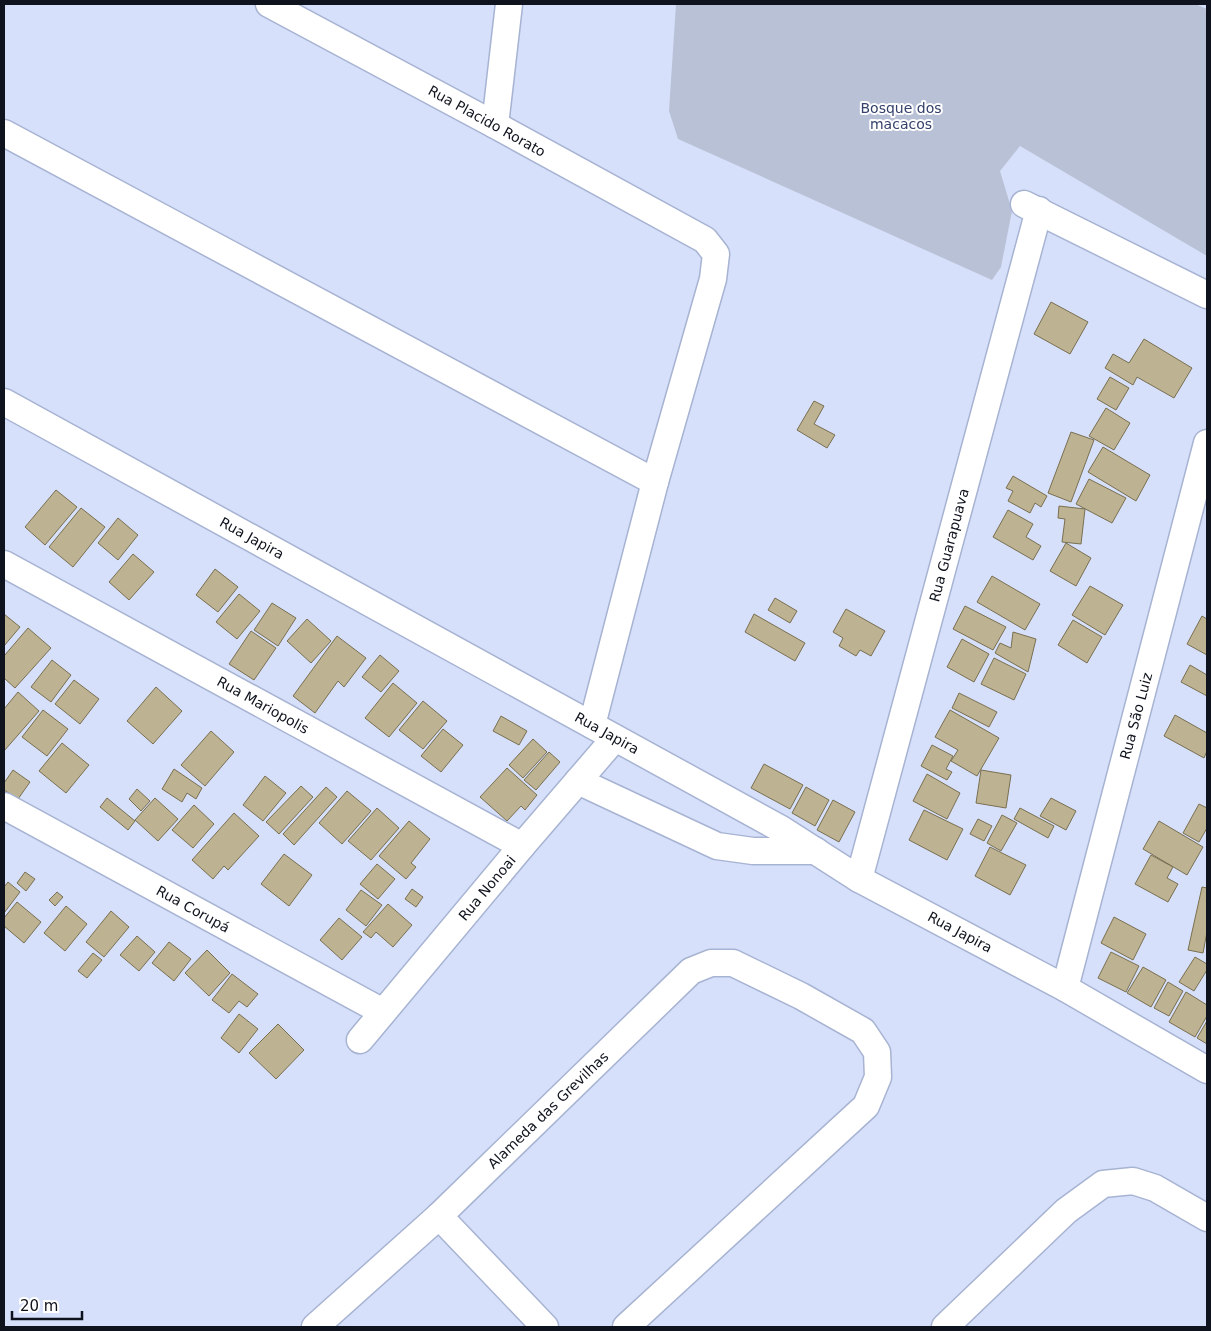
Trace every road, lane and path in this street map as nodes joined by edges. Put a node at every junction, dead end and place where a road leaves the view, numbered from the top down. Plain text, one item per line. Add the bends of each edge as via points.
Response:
1 (269, 4) edge
2 (509, 4) edge
3 (495, 125) junction
4 (4, 133) edge
5 (1207, 295) edge
6 (4, 402) edge
7 (1207, 443) edge
8 (655, 482) junction
9 (4, 564) edge
10 (592, 725) junction
11 (615, 738) junction
12 (578, 781) junction
13 (4, 806) edge
14 (522, 846) junction
15 (816, 851) junction
16 (859, 879) junction
17 (1065, 988) junction
18 (383, 1012) junction
19 (360, 1040) dead end
20 (1207, 1070) edge
21 (439, 1216) junction
22 (1207, 1218) edge
23 (315, 1327) edge
24 (545, 1327) edge
25 (626, 1327) edge
26 (944, 1327) edge

1 - 3 street, Rua Placido Rorato
2 - 3 street
3 - 8 street, Rua Placido Rorato via 705,240 716,254 713,279
4 - 8 street
5 - 16 street, Rua Guarapuava via 1031,207
6 - 10 street, Rua Japira
7 - 17 street, Rua São Luiz
8 - 10 street
9 - 14 street, Rua Mariopolis
10 - 11 street, Rua Japira
11 - 12 street, Rua Nonoai
11 - 15 street, Rua Japira
12 - 14 street, Rua Nonoai
12 - 15 street via 718,846 753,851
13 - 18 street, Rua Corupá
14 - 18 street, Rua Nonoai
15 - 16 street, Rua Japira
16 - 17 street, Rua Japira
17 - 20 street, Rua Japira
18 - 19 street, Rua Nonoai
21 - 23 street, Alameda das Grevilhas
21 - 24 street
21 - 25 street, Alameda das Grevilhas via 691,972 711,963 733,963 863,1031 877,1052 878,1077 866,1106
22 - 26 street via 1155,1188 1133,1182 1103,1184 1066,1211

